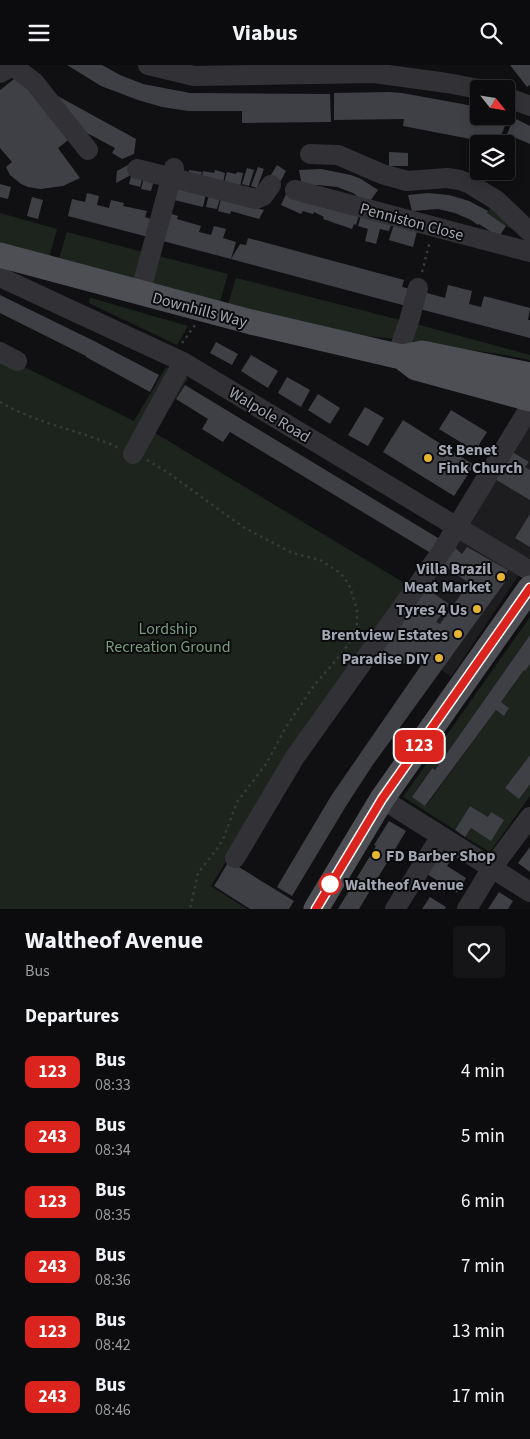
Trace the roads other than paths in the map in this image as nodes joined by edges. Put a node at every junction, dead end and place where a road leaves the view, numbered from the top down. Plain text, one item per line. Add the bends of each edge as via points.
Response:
1 (148, 65) edge
2 (371, 69) edge
3 (0, 73) edge
4 (470, 87) edge
5 (515, 100) edge
6 (530, 106) edge
7 (88, 150) dead end
8 (310, 154) dead end
9 (137, 169) dead end
10 (173, 173) junction
11 (271, 185) dead end
12 (295, 190) dead end
13 (530, 232) edge
14 (530, 252) edge
15 (0, 255) edge
16 (0, 277) edge
17 (418, 288) road end
18 (140, 293) junction
19 (400, 356) junction
20 (178, 359) junction
21 (530, 375) edge
22 (530, 399) edge
23 (530, 407) edge
24 (133, 454) road end
25 (456, 527) junction
26 (530, 571) edge
27 (530, 588) edge
28 (382, 799) junction
29 (530, 817) edge
30 (441, 836) junction
31 (235, 858) dead end
32 (492, 868) junction
33 (530, 892) edge
34 (316, 909) edge
35 (395, 909) edge
36 (467, 909) edge

1 - 2 street via 194,76
2 - 4 street
3 - 7 street via 13,66 34,82
5 - 6 street
8 - 13 street via 338,155 407,181 447,178 460,181 496,200
9 - 10 street
10 - 11 street via 256,199 263,196
10 - 18 street
12 - 14 street, Penniston Close
15 - 18 main road, Downhills Way
16 - 20 street, Walpole Road via 66,301
17 - 19 street
18 - 19 main road, Downhills Way
19 - 21 main road, Downhills Way via 422,353
19 - 22 main road, Downhills Way via 416,368
20 - 24 street
20 - 25 street, Walpole Road
23 - 25 street
25 - 26 street, Walpole Road
25 - 31 street via 295,757
27 - 28 main road
28 - 30 street
28 - 34 main road
29 - 32 street
30 - 32 street
30 - 35 street
32 - 33 street
32 - 36 street

